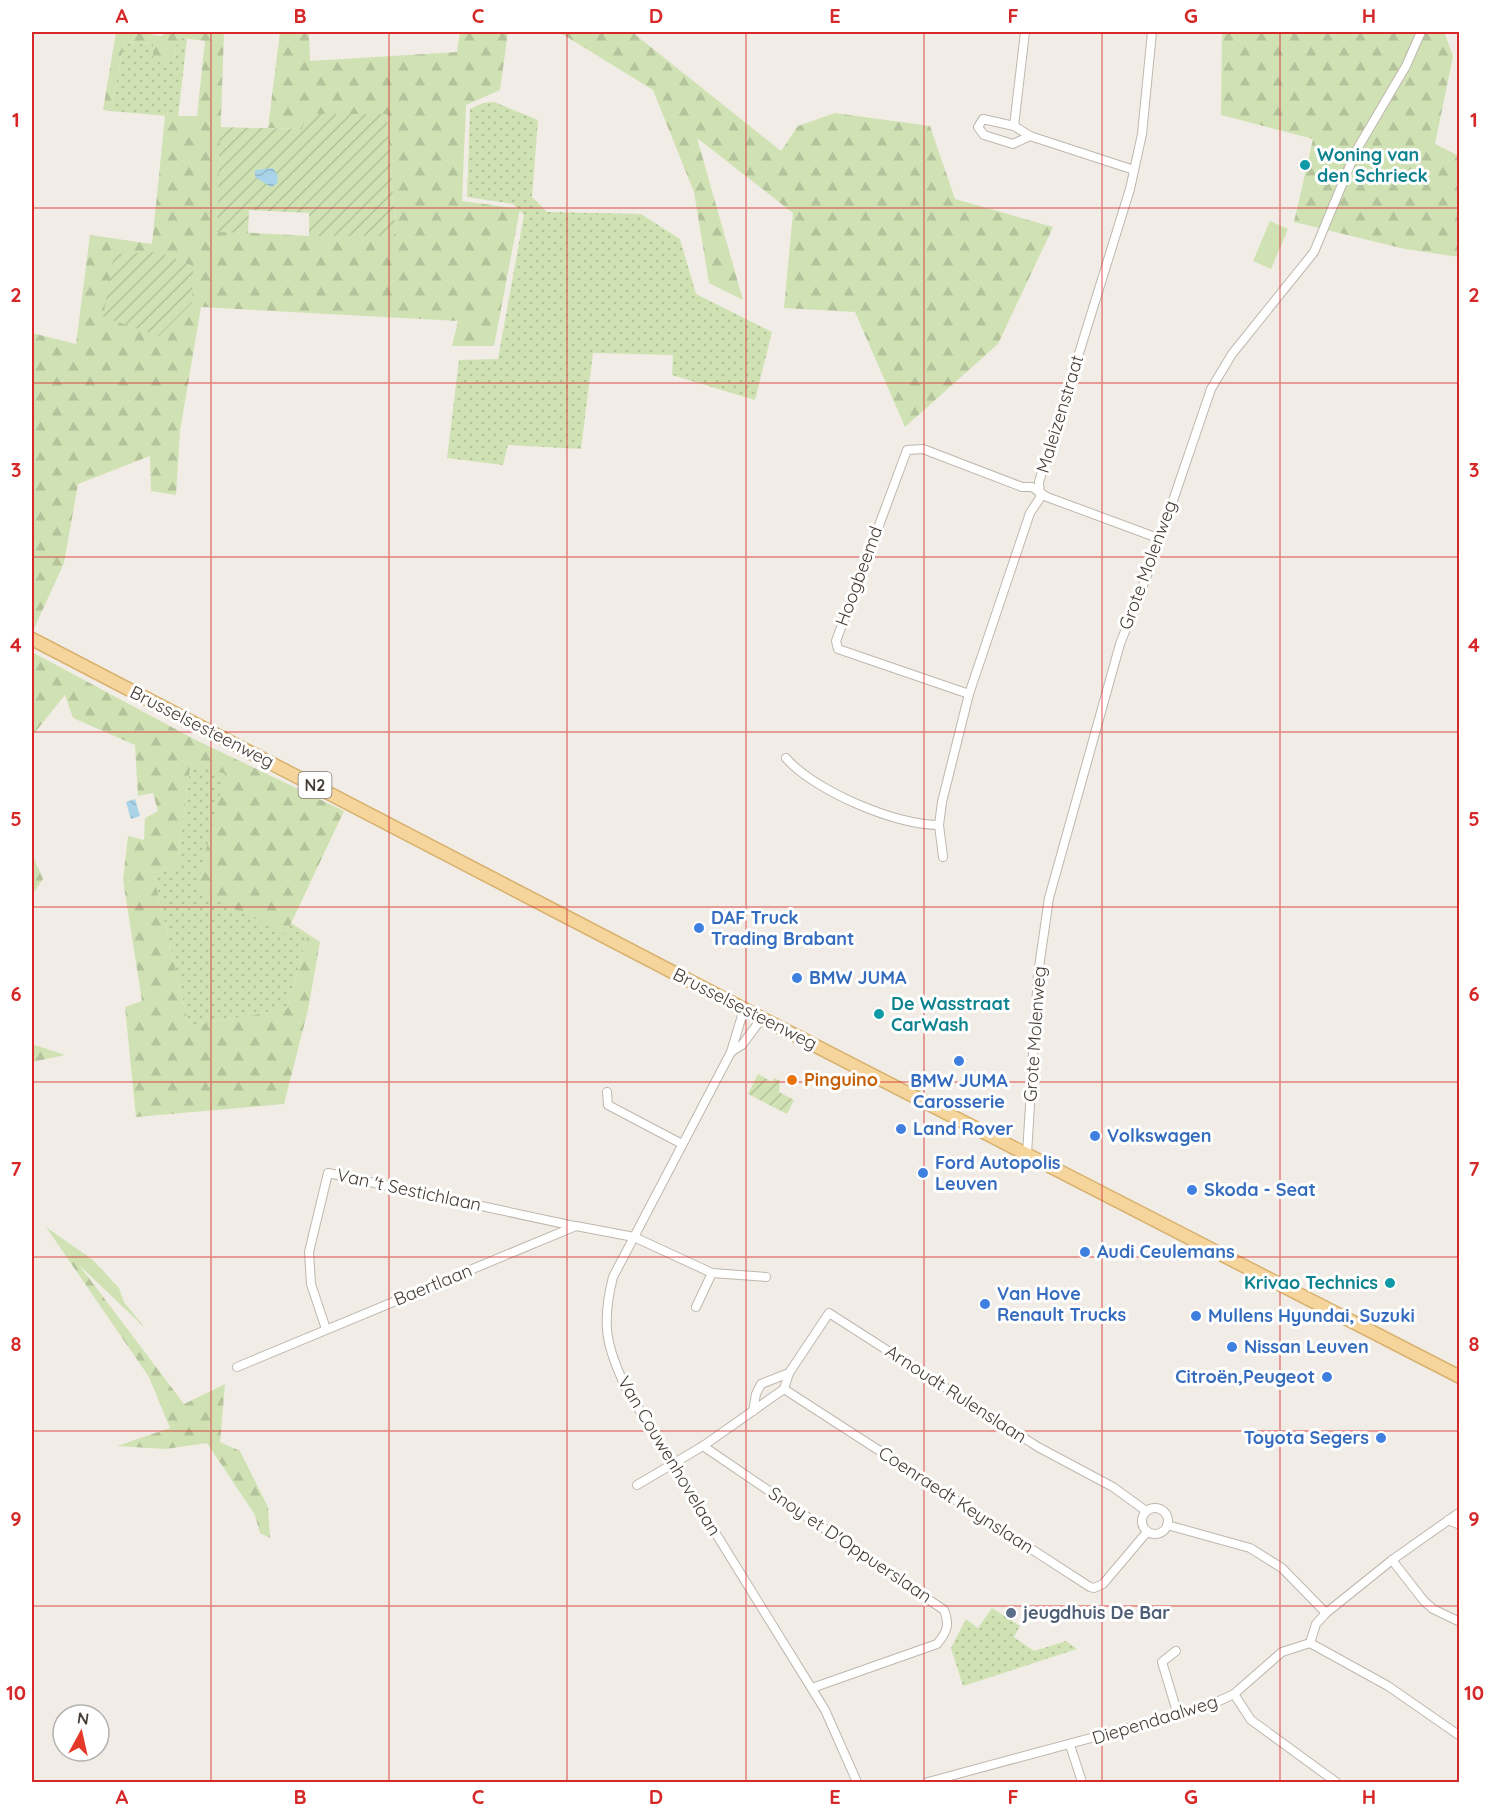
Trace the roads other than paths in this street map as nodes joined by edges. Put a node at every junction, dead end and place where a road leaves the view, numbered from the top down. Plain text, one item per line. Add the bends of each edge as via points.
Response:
1 (1025, 32) edge
2 (1152, 32) edge
3 (1421, 32) edge
4 (1014, 126) junction
5 (1030, 136) junction
6 (1134, 170) junction
7 (1041, 494) junction
8 (1155, 537) junction
9 (32, 639) edge
10 (969, 694) junction
11 (786, 758) dead end
12 (939, 825) junction
13 (943, 857) dead end
14 (744, 1009) junction
15 (762, 1018) junction
16 (731, 1052) junction
17 (607, 1092) dead end
18 (682, 1144) junction
19 (1027, 1154) junction
20 (576, 1226) junction
21 (634, 1237) junction
22 (712, 1274) junction
23 (766, 1277) dead end
24 (696, 1307) dead end
25 (326, 1329) junction
26 (237, 1367) dead end
27 (789, 1373) junction
28 (1460, 1377) edge
29 (784, 1389) junction
30 (753, 1411) junction
31 (703, 1446) junction
32 (672, 1464) junction
33 (637, 1485) dead end
34 (1146, 1511) junction
35 (1460, 1512) edge
36 (1448, 1520) junction
37 (1167, 1525) junction
38 (1460, 1525) edge
39 (1147, 1532) junction
40 (1392, 1560) junction
41 (1326, 1613) junction
42 (1460, 1622) edge
43 (1310, 1644) junction
44 (1176, 1651) dead end
45 (812, 1688) junction
46 (1234, 1694) junction
47 (1178, 1715) junction
48 (1460, 1736) edge
49 (1070, 1745) junction
50 (857, 1782) edge
51 (928, 1782) edge
52 (1082, 1782) edge
53 (1336, 1782) edge

1 - 4 street
2 - 6 street, Maleizenstraat via 1142,134
3 - 8 street, Grote Molenweg via 1406,66 1356,151 1314,252 1232,354 1211,389 1164,527
4 - 5 street
4 - 5 street via 983,119 978,127 984,135 1013,144
5 - 6 street
6 - 7 street, Maleizenstraat via 1039,482
7 - 8 street
7 - 10 street, Maleizenstraat via 1030,513
7 - 10 street, Hoogbeemd via 1032,487 915,447 906,450 836,641 838,649
8 - 19 street, Grote Molenweg via 1158,547 1120,644 1049,898 1038,974
9 - 14 main road, Brusselsesteenweg / N2
10 - 12 street, Maleizenstraat
11 - 12 street via 795,769 860,806 919,825
12 - 13 street, Maleizenstraat
14 - 15 main road, Brusselsesteenweg / N2
14 - 16 street, Van Couwenhovelaan
15 - 16 street, Van Couwenhovelaan via 742,1045
15 - 19 main road, Brusselsesteenweg / N2
16 - 18 street, Van Couwenhovelaan
17 - 18 street via 608,1105
18 - 21 street, Van Couwenhovelaan
19 - 28 main road, Brusselsesteenweg / N2
20 - 21 street
20 - 25 street, Baertlaan
20 - 25 street, Van 't Sestichlaan via 328,1173 309,1252 311,1284
21 - 22 street
21 - 32 street, Van Couwenhovelaan via 614,1277 606,1305 605,1330 610,1358
22 - 23 street
22 - 24 street
25 - 26 street, Baertlaan
27 - 29 street, Arnoudt Rulenslaan
27 - 30 street via 761,1384
27 - 34 street, Arnoudt Rulenslaan via 829,1313
29 - 30 street
29 - 39 street, Coenraedt Keynslaan via 1090,1587 1103,1584
30 - 31 street
31 - 32 street
31 - 45 street, Snoy et D'Oppuerslaan via 944,1610 946,1634 936,1644
32 - 33 street
32 - 45 street, Van Couwenhovelaan
34 - 37 street, Arnoudt Rulenslaan via 1162,1510
34 - 39 street via 1141,1522
35 - 36 street
36 - 38 street
36 - 40 street
37 - 39 street via 1159,1533
37 - 41 street, Arnoudt Rulenslaan via 1250,1548 1282,1568
40 - 41 street
40 - 42 street via 1424,1601
41 - 43 street via 1316,1624
43 - 46 street, Diependaalweg via 1282,1652
43 - 48 street via 1388,1686
44 - 47 street via 1162,1662
45 - 50 street, Van Couwenhovelaan via 839,1736
46 - 47 street, Diependaalweg
46 - 53 street via 1251,1720
47 - 49 street, Diependaalweg
49 - 51 street, Diependaalweg
49 - 52 street

